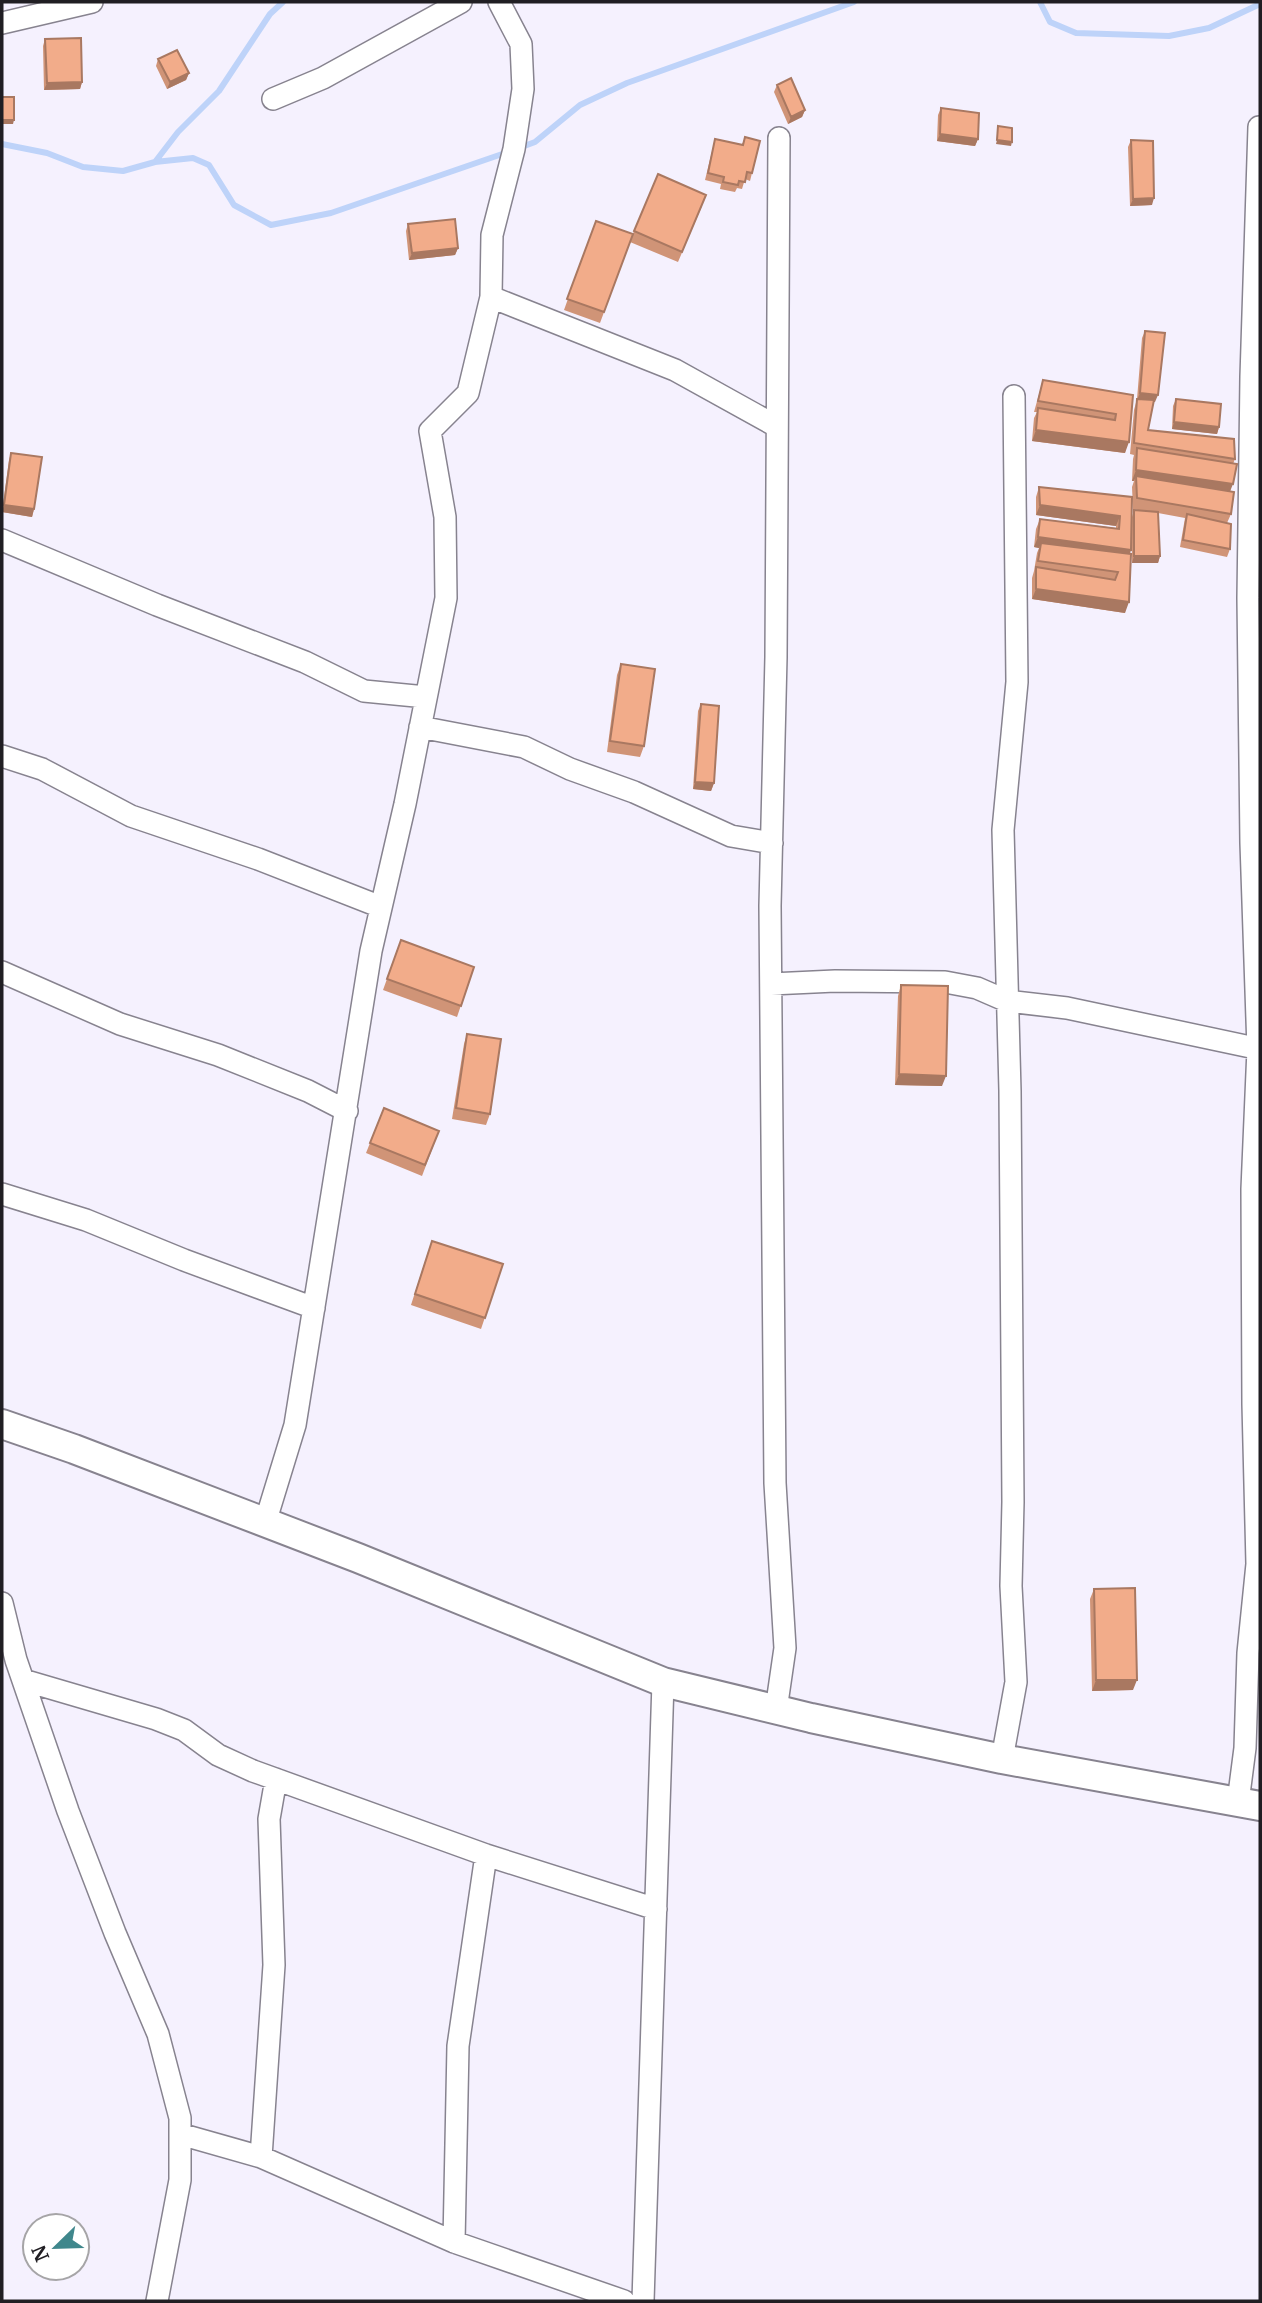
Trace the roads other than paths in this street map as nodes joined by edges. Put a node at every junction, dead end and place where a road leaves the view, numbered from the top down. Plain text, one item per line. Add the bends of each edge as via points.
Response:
1 (92, 2) edge
2 (461, 2) edge
3 (499, 2) edge
4 (2, 23) edge
5 (273, 99) dead end
6 (1259, 127) edge
7 (779, 138) dead end
8 (491, 298) junction
9 (1256, 377) edge
10 (1014, 396) dead end
11 (776, 426) junction
12 (2, 540) edge
13 (426, 697) junction
14 (420, 727) junction
15 (2, 756) edge
16 (772, 843) junction
17 (381, 907) junction
18 (2, 972) edge
19 (771, 984) junction
20 (1007, 1001) junction
21 (1259, 1049) edge
22 (347, 1111) junction
23 (2, 1194) edge
24 (314, 1308) junction
25 (2, 1424) edge
26 (265, 1523) junction
27 (2, 1603) edge
28 (23, 1679) junction
29 (663, 1682) junction
30 (776, 1710) junction
31 (1002, 1759) junction
32 (276, 1779) junction
33 (1249, 1804) edge
34 (486, 1855) junction
35 (656, 1909) junction
36 (180, 2134) junction
37 (261, 2157) junction
38 (454, 2242) junction
39 (157, 2301) edge
40 (624, 2301) edge
41 (643, 2301) edge

1 - 4 street
2 - 5 street via 323,78
3 - 8 street via 521,44 523,89 514,149 492,235
6 - 9 street
7 - 11 street
8 - 11 street via 675,370
8 - 13 street via 468,393 430,431 445,517 446,598
9 - 21 street via 1248,625
10 - 20 street via 1017,682 1003,830
11 - 16 street
12 - 13 street via 305,662 364,691
13 - 14 street
14 - 16 street via 524,747 731,836
14 - 17 street
15 - 17 street via 42,769 131,816
16 - 19 street
17 - 22 street
18 - 22 street via 120,1024 218,1055
19 - 20 street via 945,982 977,988
19 - 30 street via 775,1483 785,1648
20 - 21 street via 1067,1008
20 - 31 street via 1011,1586 1016,1682
21 - 33 street via 1252,1189 1257,1564 1248,1653 1245,1748
22 - 24 street
23 - 24 street via 86,1220
24 - 26 street via 295,1426
25 - 26 street
26 - 29 street
27 - 28 street
28 - 32 street via 184,1730 218,1755
28 - 36 street via 73,1823 158,2034
29 - 30 street
29 - 35 street
30 - 31 street
31 - 33 street
32 - 34 street
32 - 37 street via 269,1819 274,1965
34 - 35 street
34 - 38 street via 457,2046
35 - 41 street
36 - 37 street
36 - 39 street via 180,2180
37 - 38 street
38 - 40 street

